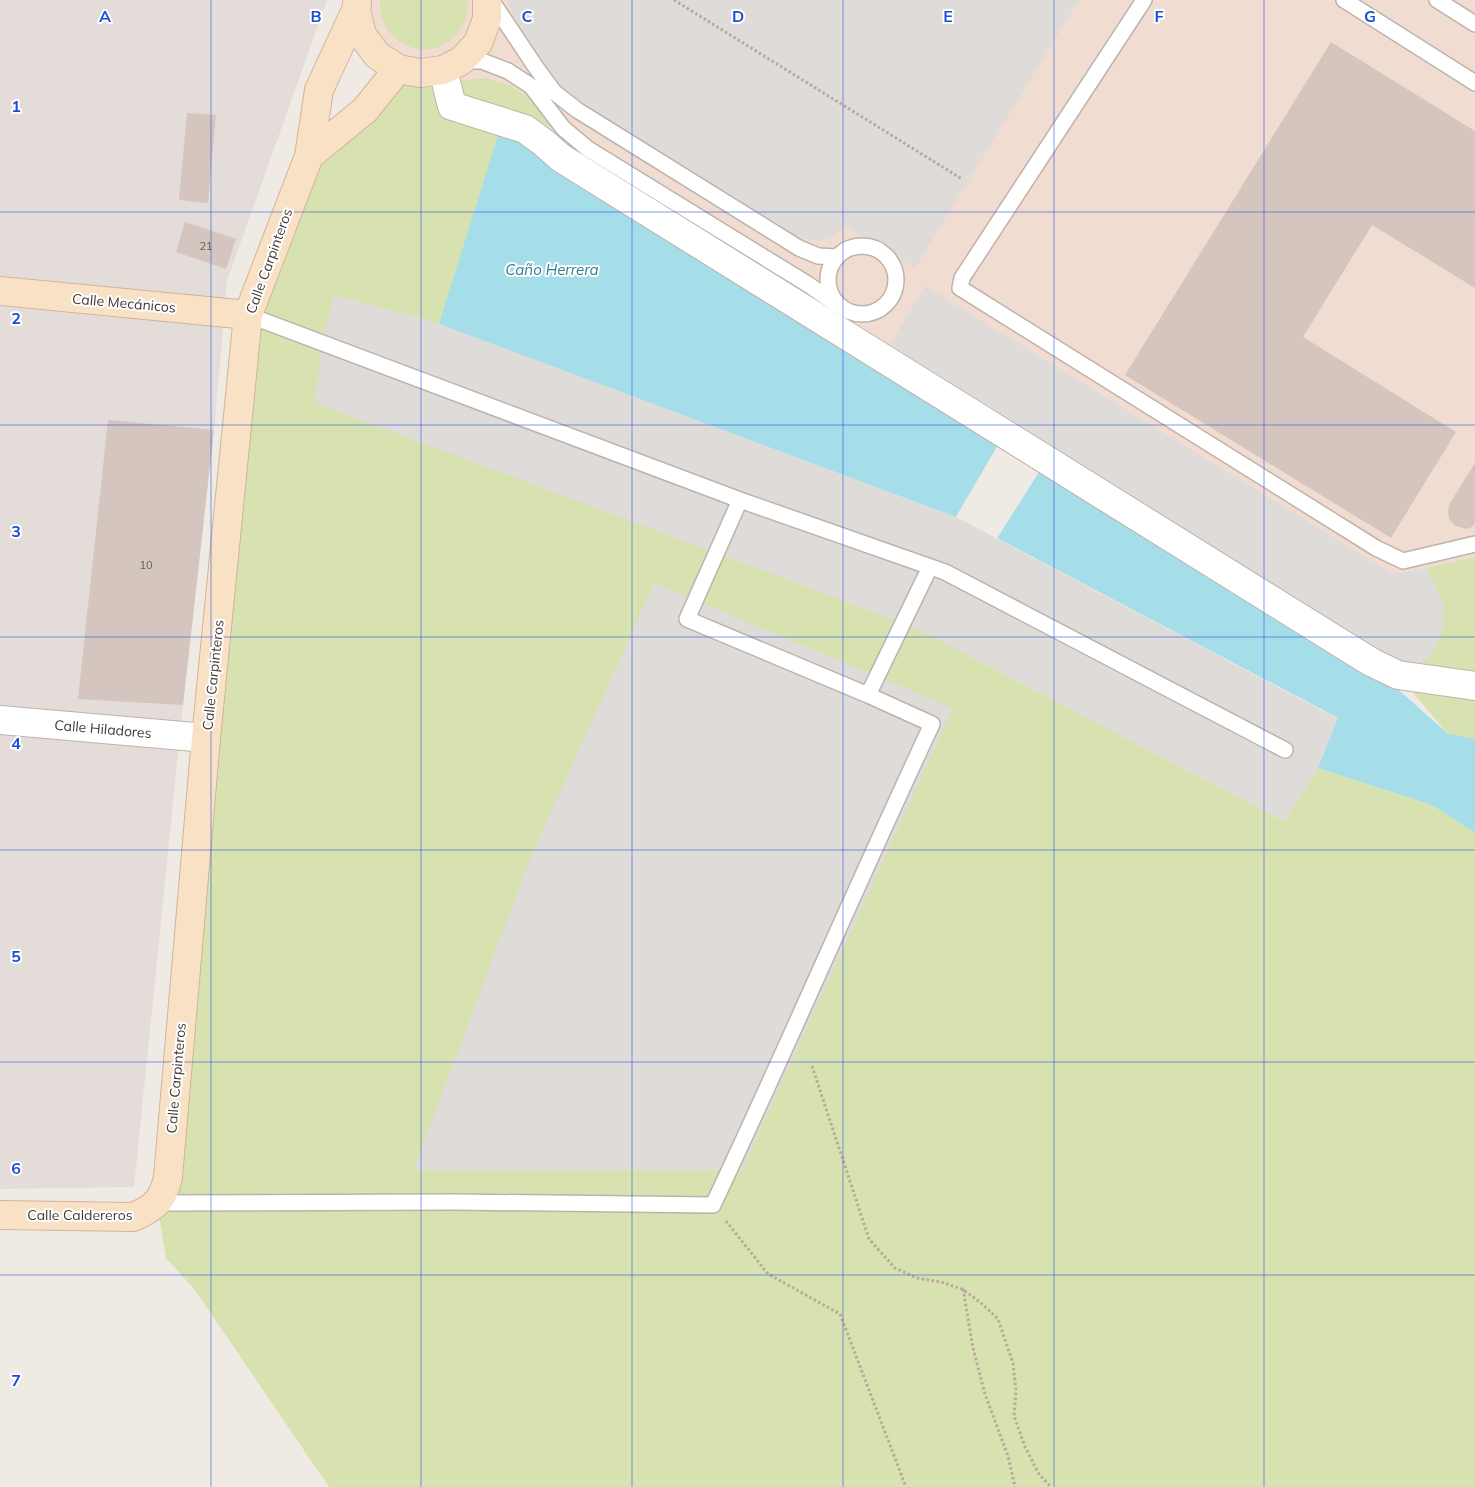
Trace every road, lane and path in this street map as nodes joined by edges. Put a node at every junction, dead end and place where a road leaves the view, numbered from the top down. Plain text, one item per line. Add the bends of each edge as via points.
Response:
1 (487, 0) edge
2 (491, 0) edge
3 (674, 0) edge
4 (1144, 0) edge
5 (1344, 0) edge
6 (1437, 0) edge
7 (357, 5) edge
8 (1475, 24) edge
9 (452, 66) junction
10 (398, 69) junction
11 (1475, 83) edge
12 (309, 156) junction
13 (962, 179) dead end
14 (837, 257) junction
15 (0, 291) edge
16 (839, 306) junction
17 (248, 315) junction
18 (740, 500) junction
19 (1475, 544) edge
20 (930, 567) junction
21 (1475, 686) edge
22 (868, 695) junction
23 (0, 720) edge
24 (206, 738) junction
25 (1285, 750) dead end
26 (812, 1066) dead end
27 (157, 1203) junction
28 (713, 1205) junction
29 (0, 1215) edge
30 (962, 1289) junction
31 (906, 1487) edge
32 (1015, 1487) edge
33 (1051, 1487) edge

1 - 9 street via 487,19 478,43
2 - 14 lane via 554,92 577,110 799,248 818,256
3 - 13 path
4 - 19 lane via 962,278 960,288 1376,548 1403,561
5 - 11 lane
6 - 8 lane
7 - 10 street via 362,35 377,55
7 - 12 street via 318,90
9 - 10 street via 420,73
9 - 16 lane via 482,61 508,71 530,86 563,128 588,148
9 - 21 street via 452,106 524,129 561,158 1371,662 1398,675
10 - 12 street via 365,110
12 - 17 street, Calle Carpinteros
14 - 16 lane via 831,266 828,287
14 - 16 lane via 853,247 876,249 892,264 897,283 886,305 870,314 848,312
15 - 17 street, Calle Mecánicos
17 - 18 lane
17 - 24 street, Calle Carpinteros
18 - 20 lane
18 - 22 lane via 686,619
20 - 22 lane
20 - 25 lane
22 - 28 lane via 932,724
23 - 24 street, Calle Hiladores
24 - 27 street, Calle Carpinteros via 168,1176 165,1190
26 - 30 path via 869,1239 895,1268 917,1278
27 - 28 lane
27 - 29 street, Calle Caldereros via 133,1217
28 - 31 path via 768,1274 840,1314
30 - 32 path via 977,1366 1008,1456
30 - 33 path via 998,1319 1012,1363 1016,1391 1014,1416 1039,1474

